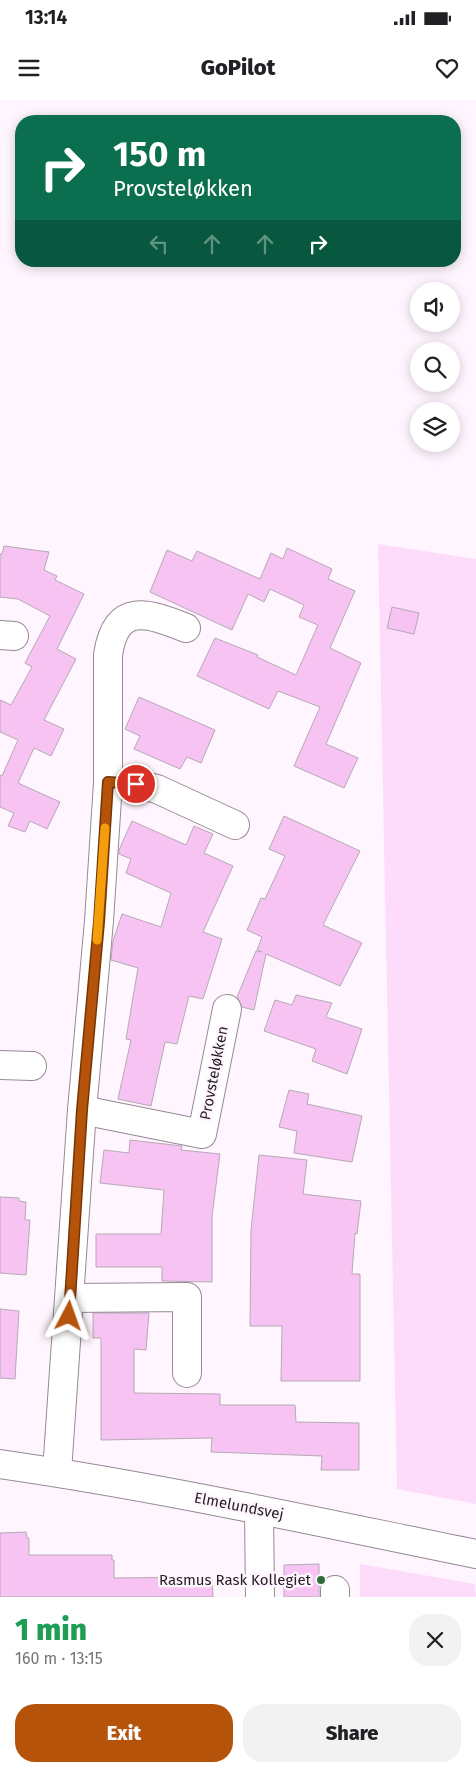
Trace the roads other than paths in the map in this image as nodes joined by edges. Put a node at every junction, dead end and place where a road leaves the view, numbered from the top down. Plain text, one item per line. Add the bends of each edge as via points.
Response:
1 (186, 628) dead end
2 (108, 782) junction
3 (235, 825) dead end
4 (226, 1009) dead end
5 (0, 1065) edge
6 (32, 1066) dead end
7 (82, 1110) junction
8 (70, 1298) junction
9 (187, 1373) dead end
10 (0, 1464) edge
11 (57, 1472) junction
12 (259, 1510) junction
13 (476, 1554) edge
14 (260, 1597) edge

1 - 2 street via 152,615 134,615 120,624 111,636 108,655
2 - 3 street via 157,789
2 - 7 street
4 - 7 street, Provsteløkken via 202,1134
5 - 6 street
7 - 8 street
8 - 9 street via 187,1297
8 - 11 street
10 - 11 street, Elmelundsvej
11 - 12 street, Elmelundsvej
12 - 13 street, Elmelundsvej
12 - 14 street

